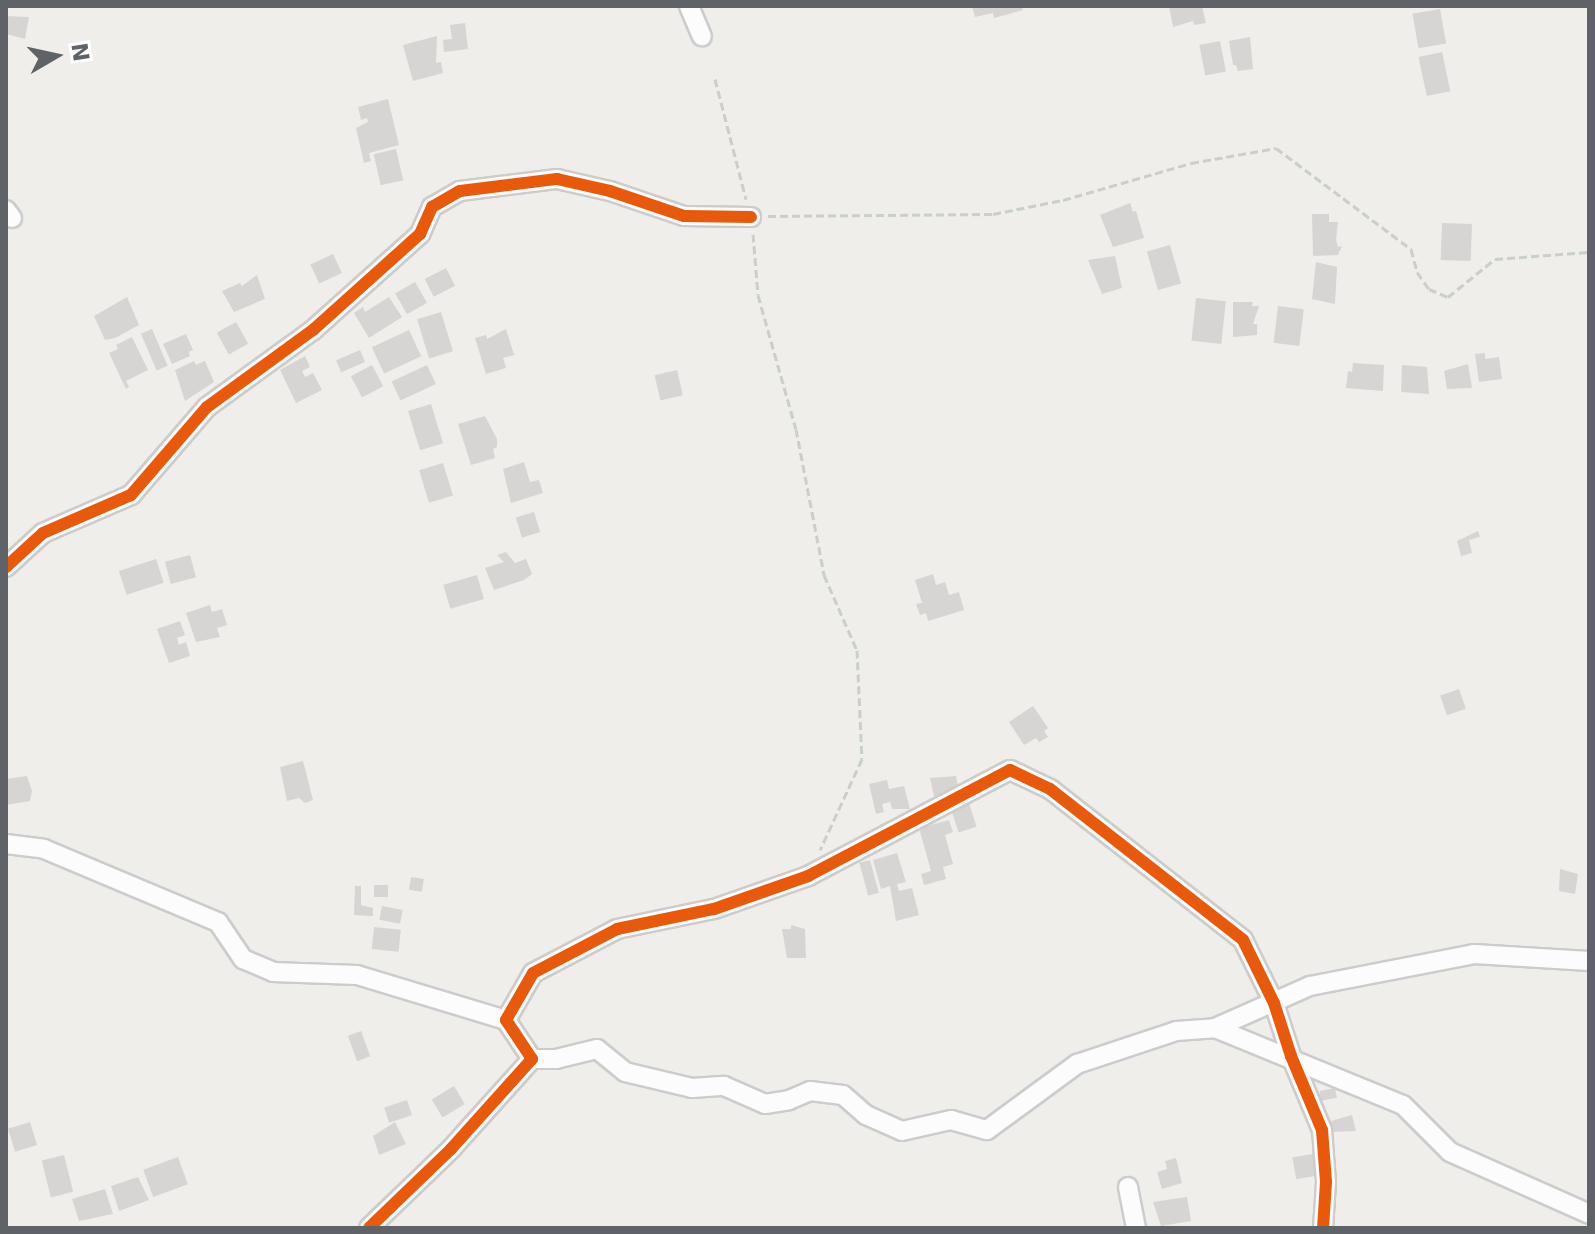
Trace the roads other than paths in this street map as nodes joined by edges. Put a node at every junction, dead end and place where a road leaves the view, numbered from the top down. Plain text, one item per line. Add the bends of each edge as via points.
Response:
1 (689, 6) edge
2 (702, 36) dead end
3 (751, 217) road end
4 (6, 567) edge
5 (6, 844) edge
6 (1589, 961) edge
7 (1274, 1003) junction
8 (506, 1020) junction
9 (1215, 1028) junction
10 (1291, 1056) junction
11 (532, 1059) junction
12 (1128, 1187) dead end
13 (1589, 1214) edge
14 (369, 1228) edge
15 (1136, 1228) edge
16 (1323, 1228) edge

1 - 2 street
3 - 4 street via 684,216 557,179 460,191 432,207 420,234 313,330 207,407 131,495 43,533
5 - 8 street via 44,849 218,922 243,959 273,972 357,975
6 - 7 street via 1474,954 1310,986
7 - 8 street via 1243,940 1050,789 1010,770 808,876 714,909 617,929 533,973
7 - 9 street
7 - 10 street
8 - 11 street
9 - 10 street
9 - 11 street via 1176,1031 1077,1064 987,1130 951,1120 902,1131 866,1115 843,1095 810,1091 765,1104 724,1086 692,1088 625,1072 597,1049
10 - 13 street via 1403,1105 1450,1152
10 - 16 street via 1322,1130
11 - 14 street via 451,1149
12 - 15 street

